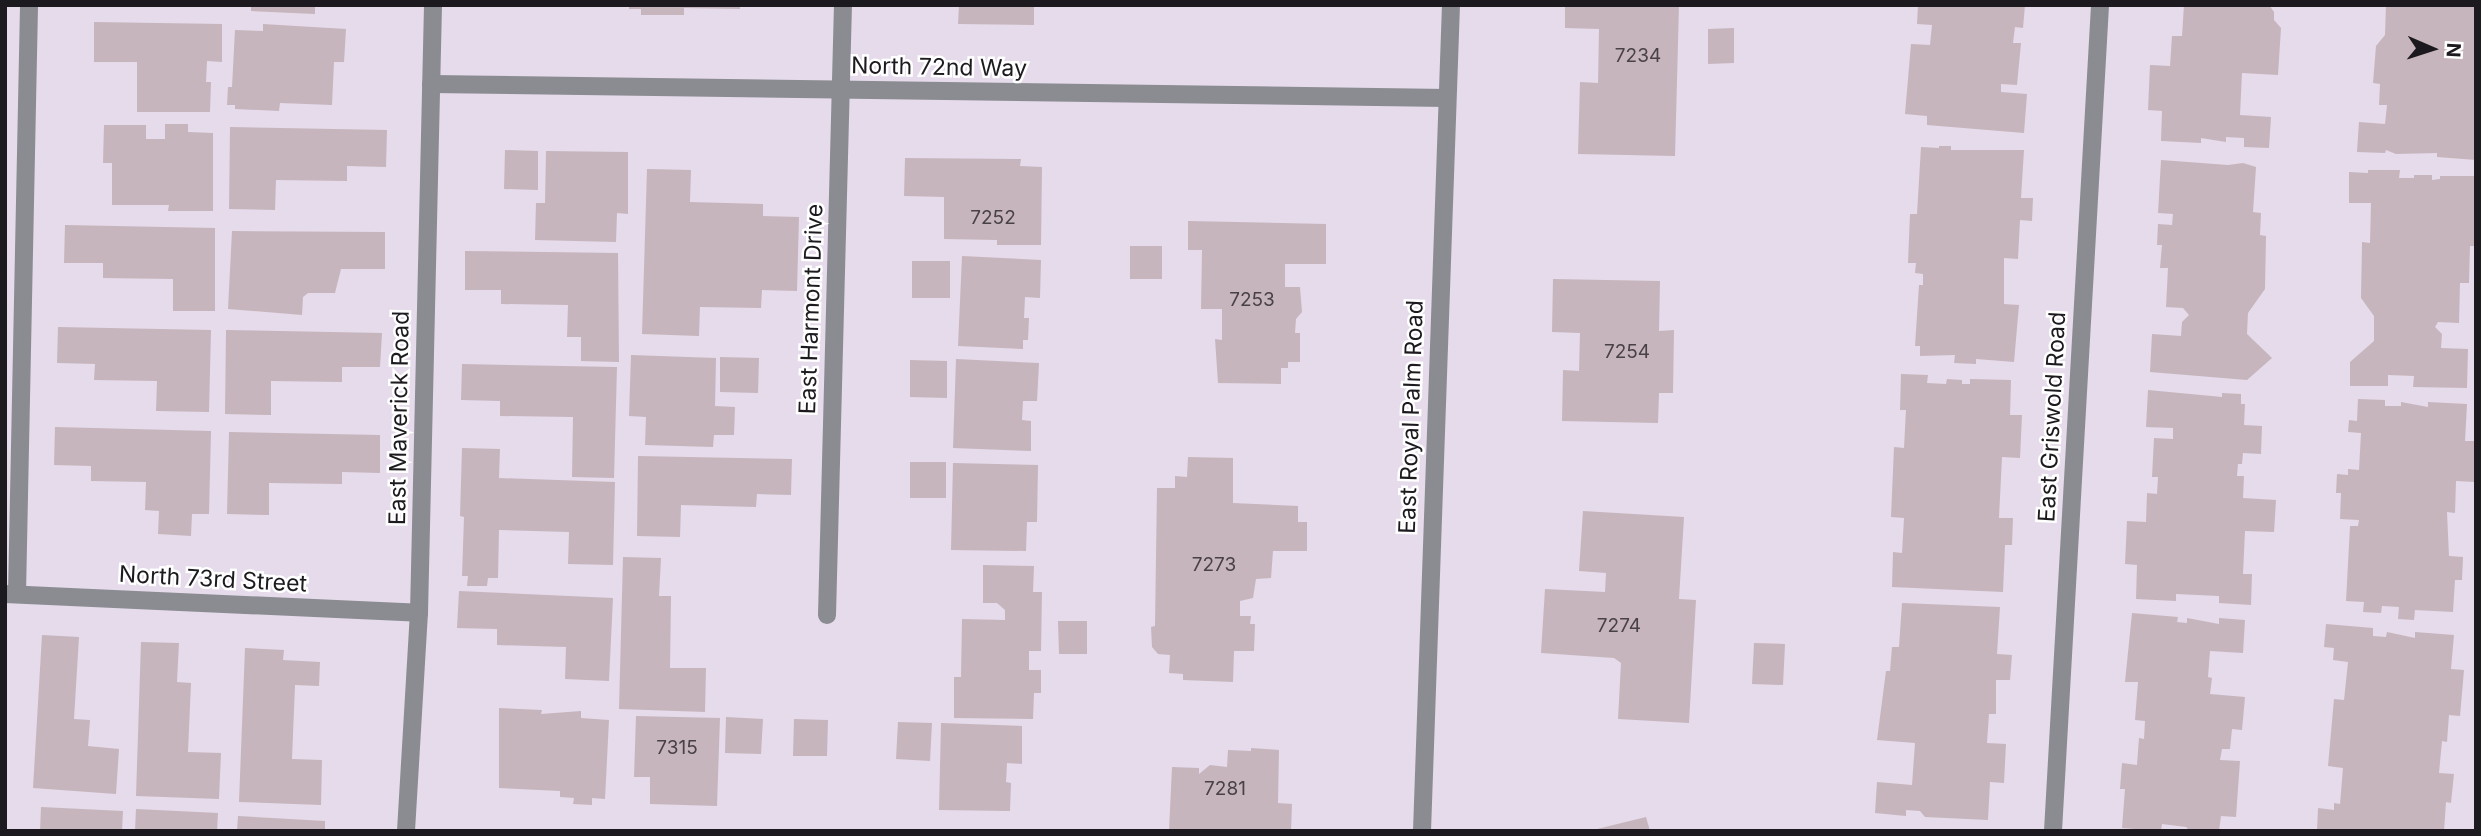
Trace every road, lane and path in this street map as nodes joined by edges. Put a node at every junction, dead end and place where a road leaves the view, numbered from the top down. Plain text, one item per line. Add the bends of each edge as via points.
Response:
1 (29, 5) edge
2 (433, 5) edge
3 (843, 5) edge
4 (1451, 5) edge
5 (2100, 5) edge
6 (431, 85) junction
7 (841, 90) junction
8 (1447, 98) junction
9 (11, 594) edge
10 (419, 613) junction
11 (827, 615) dead end
12 (406, 831) edge
13 (1422, 831) edge
14 (2053, 831) edge

1 - 9 street
2 - 6 street, East Maverick Road
3 - 7 street, East Harmont Drive
4 - 8 street, East Royal Palm Road
5 - 14 street, East Griswold Road
6 - 7 street, North 72nd Way
6 - 10 street, East Maverick Road
7 - 8 street, North 72nd Way
7 - 11 street, East Harmont Drive
8 - 13 street, East Royal Palm Road
9 - 10 street, North 73rd Street
10 - 12 street, East Maverick Road

